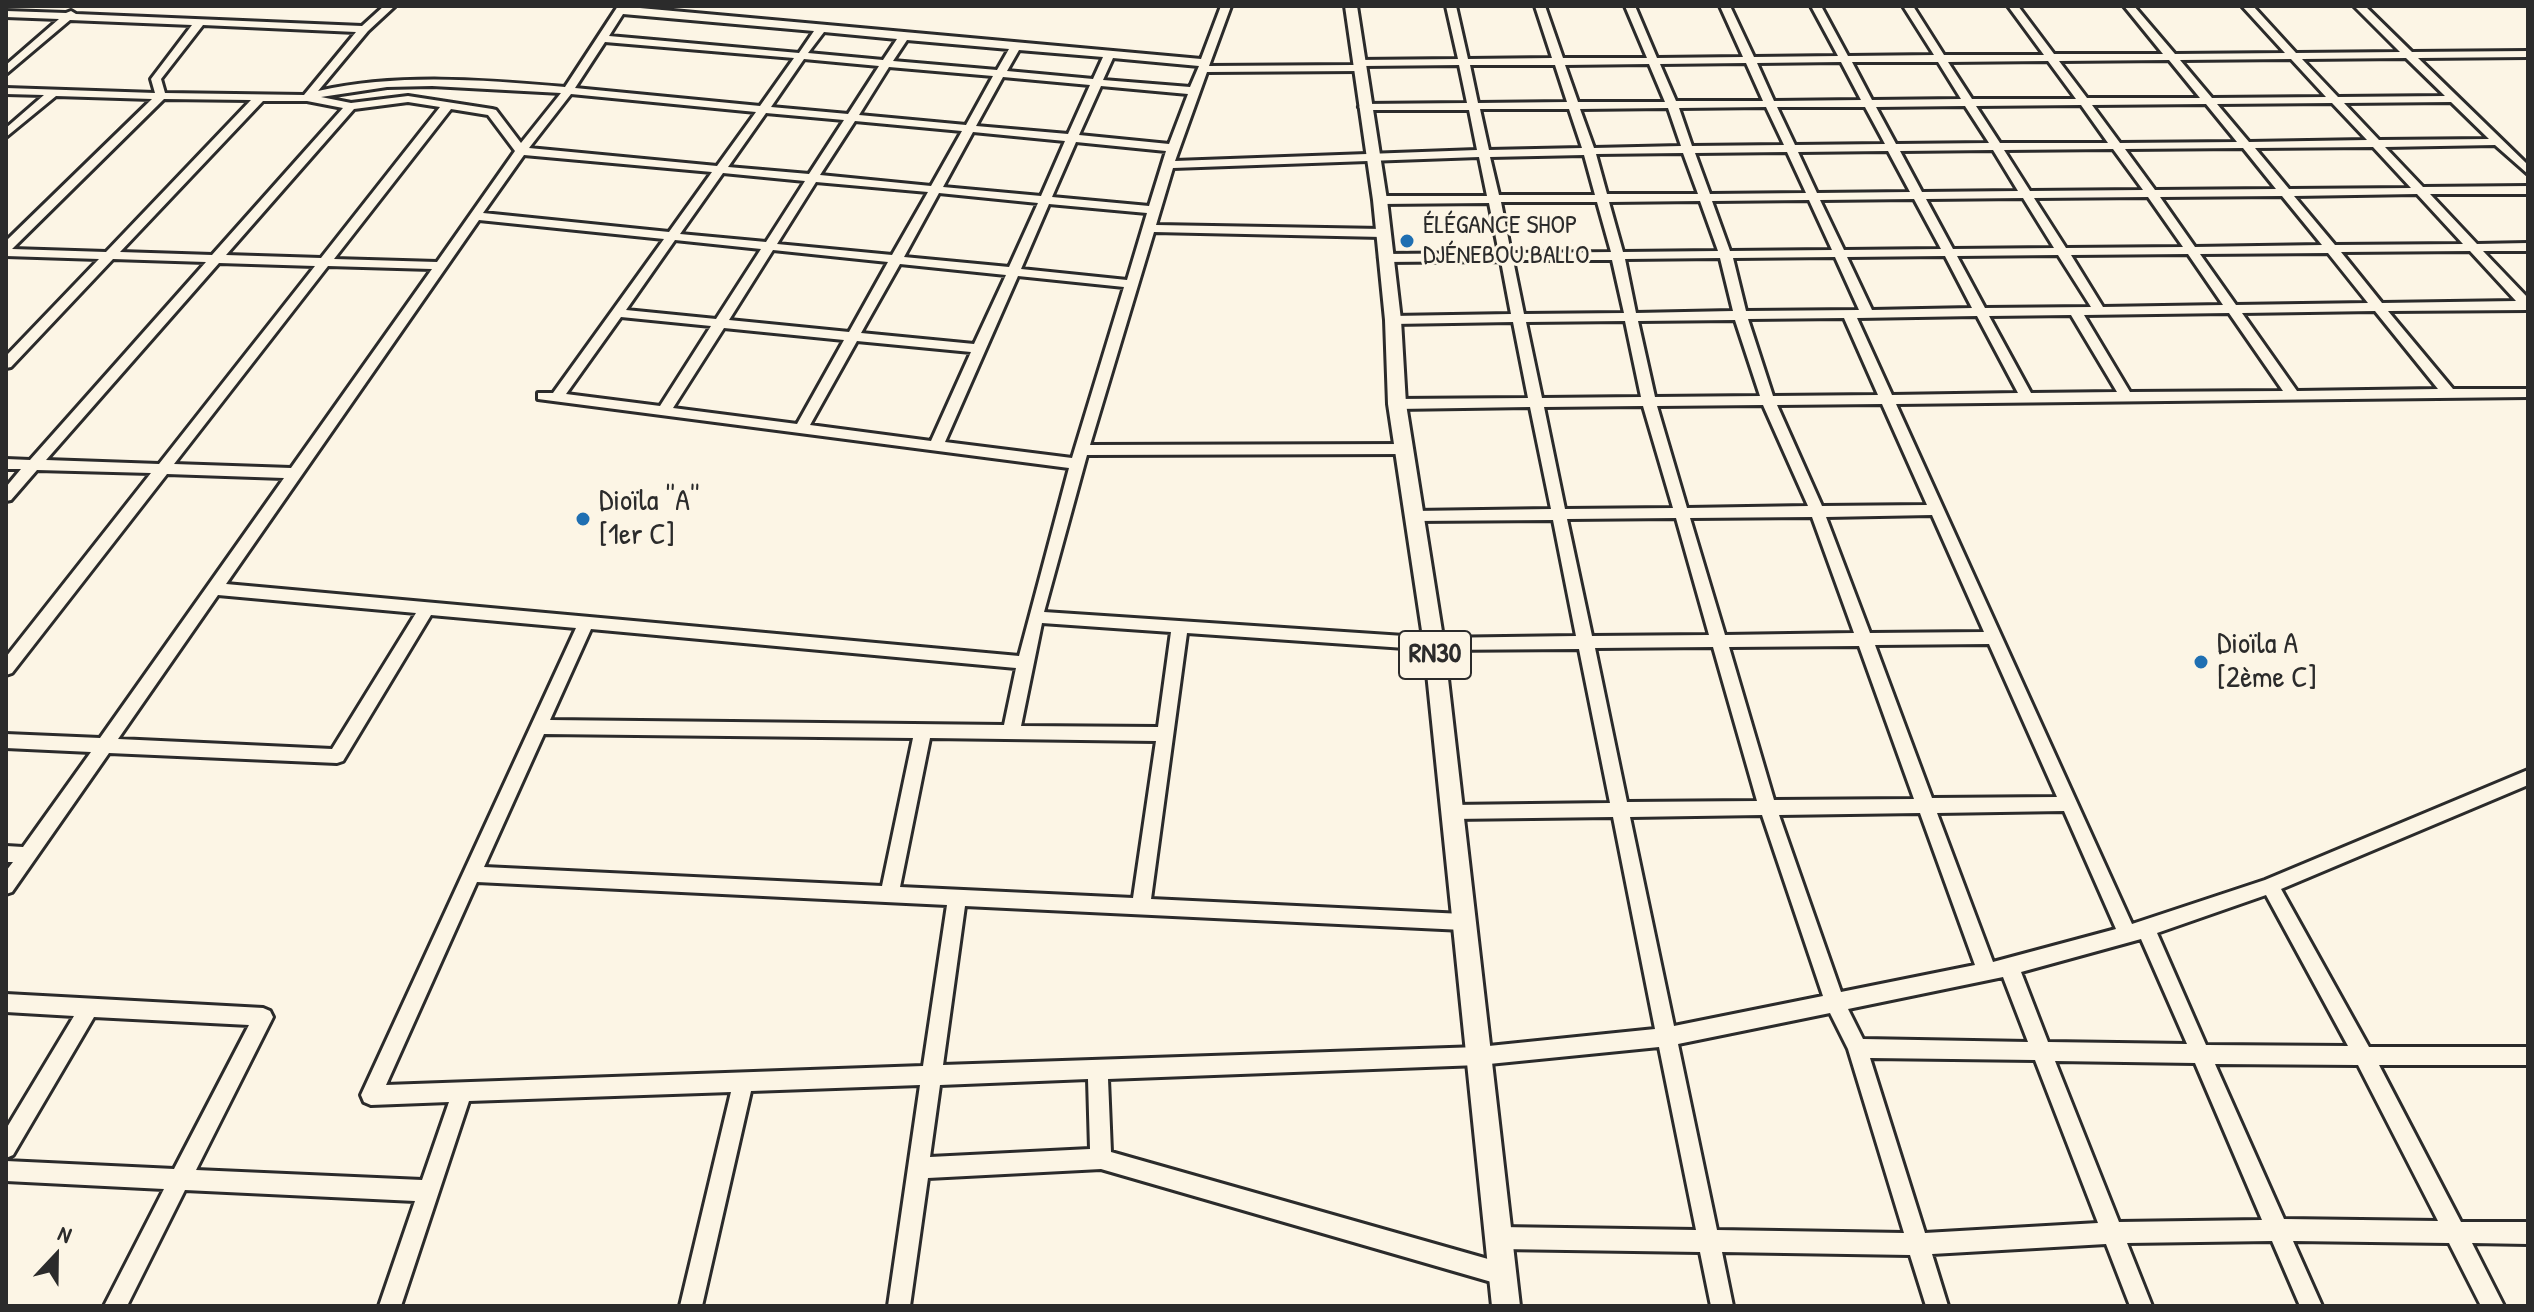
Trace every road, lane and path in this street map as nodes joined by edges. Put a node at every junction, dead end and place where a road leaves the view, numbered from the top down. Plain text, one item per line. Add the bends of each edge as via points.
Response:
1 (81, 6) edge
2 (390, 6) edge
3 (1226, 6) edge
4 (1351, 6) edge
5 (1451, 6) edge
6 (1540, 6) edge
7 (1630, 6) edge
8 (1725, 6) edge
9 (1816, 6) edge
10 (1908, 6) edge
11 (2013, 6) edge
12 (2129, 6) edge
13 (2247, 6) edge
14 (2359, 6) edge
15 (621, 8) edge
16 (6, 14) edge
17 (68, 16) junction
18 (199, 23) junction
19 (364, 29) junction
20 (820, 30) junction
21 (903, 37) junction
22 (600, 38) junction
23 (1015, 47) junction
24 (2528, 54) edge
25 (1109, 55) junction
26 (2409, 55) junction
27 (802, 56) junction
28 (2294, 56) junction
29 (2171, 57) junction
30 (2051, 58) junction
31 (1941, 59) junction
32 (1653, 60) junction
33 (1750, 60) junction
34 (1845, 60) junction
35 (1559, 61) junction
36 (884, 63) junction
37 (1463, 63) junction
38 (1204, 66) junction
39 (1359, 66) junction
40 (6, 71) edge
41 (998, 74) junction
42 (1095, 82) junction
43 (6, 91) edge
44 (568, 91) junction
45 (1195, 91) junction
46 (53, 93) junction
47 (161, 96) junction
48 (307, 98) junction
49 (2335, 99) junction
50 (2454, 99) junction
51 (258, 100) junction
52 (2207, 101) junction
53 (1968, 102) junction
54 (2082, 102) junction
55 (1868, 103) junction
56 (1770, 104) junction
57 (448, 105) junction
58 (1672, 105) junction
59 (351, 106) junction
60 (1472, 106) junction
61 (1572, 106) junction
62 (1364, 107) junction
63 (763, 109) junction
64 (851, 117) junction
65 (968, 128) junction
66 (6, 134) edge
67 (1071, 138) junction
68 (2499, 142) junction
69 (2376, 144) junction
70 (2115, 145) junction
71 (1998, 146) junction
72 (2245, 146) junction
73 (1173, 148) junction
74 (1791, 148) junction
75 (1894, 148) junction
76 (1688, 149) junction
77 (521, 151) junction
78 (1589, 151) junction
79 (1482, 153) junction
80 (1372, 155) junction
81 (1170, 165) junction
82 (719, 170) junction
83 (2528, 171) edge
84 (812, 179) junction
85 (934, 190) junction
86 (2528, 190) edge
87 (2424, 191) junction
88 (2286, 193) junction
89 (2152, 194) junction
90 (2029, 195) junction
91 (1921, 196) junction
92 (1816, 197) junction
93 (1602, 198) junction
94 (1705, 198) junction
95 (1494, 199) junction
96 (1044, 200) junction
97 (1380, 200) junction
98 (1155, 210) junction
99 (475, 216) junction
100 (1150, 228) junction
101 (1382, 233) junction
102 (671, 237) junction
103 (768, 247) junction
104 (2528, 247) edge
105 (2474, 248) junction
106 (2331, 249) junction
107 (6, 250) edge
108 (2190, 250) junction
109 (2062, 252) junction
110 (1949, 253) junction
111 (1839, 254) junction
112 (110, 255) junction
113 (1726, 256) junction
114 (1504, 257) junction
115 (1618, 257) junction
116 (1385, 258) junction
117 (213, 259) junction
118 (895, 260) junction
119 (325, 262) junction
120 (440, 266) junction
121 (1013, 272) junction
122 (1133, 284) junction
123 (2528, 305) edge
124 (2378, 307) junction
125 (2232, 309) junction
126 (2099, 310) junction
127 (2075, 311) junction
128 (1981, 312) junction
129 (617, 313) junction
130 (1867, 313) junction
131 (1849, 314) junction
132 (1740, 315) junction
133 (1632, 317) junction
134 (1517, 318) junction
135 (1393, 320) junction
136 (720, 323) junction
137 (852, 337) junction
138 (979, 349) junction
139 (6, 364) edge
140 (2528, 393) edge
141 (2449, 394) junction
142 (2293, 395) junction
143 (2126, 397) junction
144 (2027, 398) junction
145 (1885, 399) junction
146 (1768, 401) junction
147 (1649, 402) junction
148 (1397, 404) junction
149 (1534, 404) junction
150 (664, 411) junction
151 (801, 429) junction
152 (936, 446) junction
153 (1405, 449) junction
154 (1080, 457) junction
155 (6, 464) edge
156 (33, 465) junction
157 (162, 470) junction
158 (295, 473) junction
159 (6, 496) edge
160 (1938, 510) junction
161 (1817, 511) junction
162 (1684, 513) junction
163 (1559, 514) junction
164 (1414, 516) junction
165 (214, 589) junction
166 (427, 608) junction
167 (1035, 617) junction
168 (587, 621) junction
169 (1180, 627) junction
170 (1994, 638) junction
171 (1864, 639) junction
172 (1720, 641) junction
173 (1584, 643) junction
174 (1434, 644) junction
175 (1027, 663) junction
176 (6, 669) edge
177 (539, 727) junction
178 (923, 731) junction
179 (1011, 732) junction
180 (1165, 734) junction
181 (6, 741) edge
182 (105, 745) junction
183 (2528, 777) edge
184 (2069, 804) junction
185 (1926, 806) junction
186 (1768, 808) junction
187 (1619, 810) junction
188 (1452, 812) junction
189 (6, 854) edge
190 (28, 855) junction
191 (472, 874) junction
192 (6, 886) edge
193 (2270, 886) junction
194 (889, 894) junction
195 (957, 898) junction
196 (1141, 907) junction
197 (1463, 922) junction
198 (2136, 931) junction
199 (2009, 967) junction
200 (1987, 972) junction
201 (1835, 1002) junction
202 (6, 1003) edge
203 (89, 1008) junction
204 (1667, 1037) junction
205 (1857, 1048) junction
206 (2043, 1050) junction
207 (2201, 1051) junction
208 (1479, 1056) junction
209 (2528, 1056) edge
210 (2365, 1058) junction
211 (1098, 1070) junction
212 (930, 1075) junction
213 (743, 1082) junction
214 (462, 1092) junction
215 (6, 1148) edge
216 (1101, 1159) junction
217 (919, 1168) junction
218 (6, 1171) edge
219 (179, 1179) junction
220 (428, 1191) junction
221 (2277, 1230) junction
222 (2453, 1231) junction
223 (2113, 1233) junction
224 (2528, 1233) edge
225 (1500, 1238) junction
226 (1706, 1238) junction
227 (1920, 1244) junction
228 (1502, 1274) junction
229 (115, 1306) edge
230 (390, 1306) edge
231 (691, 1306) edge
232 (899, 1306) edge
233 (1506, 1306) edge
234 (1722, 1306) edge
235 (1937, 1306) edge
236 (2141, 1306) edge
237 (2311, 1306) edge
238 (2493, 1306) edge

1 - 17 street
2 - 19 street
3 - 38 street
4 - 39 main road, RN30
5 - 37 street
6 - 35 street
7 - 32 street
8 - 33 street
9 - 34 street
10 - 31 street
11 - 30 street
12 - 29 street
13 - 28 street
14 - 26 street
15 - 20 street
15 - 22 street
16 - 17 street
17 - 18 street
17 - 40 street
18 - 19 street
18 - 47 street via 156,79
19 - 48 street
20 - 21 street
20 - 27 street
21 - 23 street
21 - 36 street
22 - 27 street
22 - 44 street
23 - 25 street
23 - 41 street
24 - 26 street
25 - 38 street
25 - 42 street
26 - 28 street
26 - 50 street
27 - 36 street
27 - 63 street
28 - 29 street
28 - 49 street
29 - 30 street
29 - 52 street
30 - 31 street
30 - 54 street
31 - 34 street
31 - 53 street
32 - 33 street
32 - 35 street
32 - 58 street
33 - 34 street
33 - 56 street
34 - 55 street
35 - 37 street
35 - 61 street
36 - 41 street
36 - 64 street
37 - 39 street
37 - 60 street
38 - 39 street
38 - 45 street
39 - 62 main road, RN30
41 - 42 street
41 - 65 street
42 - 45 street
42 - 67 street
43 - 46 street
44 - 48 street via 395,84 340,87
44 - 63 street
44 - 77 street
45 - 73 street
46 - 47 street
46 - 66 street
47 - 51 street
47 - 107 street
48 - 51 street
48 - 59 street
49 - 50 street
49 - 52 street
49 - 69 street
50 - 68 street
51 - 112 street
52 - 54 street
52 - 72 street
53 - 54 street
53 - 55 street
53 - 71 street
54 - 70 street
55 - 56 street
55 - 75 street
56 - 58 street
56 - 74 street
57 - 59 street via 408,99
57 - 77 street via 492,112
57 - 119 street
58 - 61 street
58 - 76 street
59 - 117 street
60 - 61 street
60 - 62 street
60 - 79 street
61 - 78 street
62 - 80 main road, RN30
63 - 64 street
63 - 82 street
64 - 65 street
64 - 84 street
65 - 67 street
65 - 85 street
67 - 73 street
67 - 96 street
68 - 69 street
68 - 83 street
69 - 72 street
69 - 87 street
70 - 71 street
70 - 72 street
70 - 89 street
71 - 75 street
71 - 90 street
72 - 88 street
73 - 81 street
74 - 75 street
74 - 76 street
74 - 92 street
75 - 91 street
76 - 78 street
76 - 94 street
77 - 82 street
77 - 99 street
78 - 79 street
78 - 93 street
79 - 80 street
79 - 95 street
80 - 81 street
80 - 97 main road, RN30
81 - 98 street
82 - 84 street
82 - 102 street
84 - 85 street
84 - 103 street
85 - 96 street
85 - 118 street
86 - 87 street
87 - 88 street
87 - 105 street
88 - 89 street
88 - 106 street
89 - 90 street
89 - 108 street
90 - 91 street
90 - 109 street
91 - 92 street
91 - 110 street
92 - 94 street
92 - 111 street
93 - 94 street
93 - 95 street
93 - 115 street
94 - 113 street
95 - 97 street
95 - 114 street
96 - 98 street
96 - 121 street
97 - 101 main road, RN30
98 - 100 street
99 - 102 street
99 - 120 street
100 - 101 street
100 - 122 street
101 - 116 main road, RN30
102 - 103 street
102 - 129 street
103 - 118 street
103 - 136 street
104 - 105 street
105 - 106 street
105 - 123 street
106 - 108 street
106 - 124 street
107 - 112 street
108 - 109 street
108 - 125 street
109 - 110 street
109 - 126 street
110 - 111 street
110 - 128 street
111 - 113 street
111 - 130 street
112 - 117 street
112 - 139 street
113 - 115 street
113 - 132 street
114 - 115 street
114 - 116 street
114 - 134 street
115 - 133 street
116 - 135 main road, RN30
117 - 119 street
117 - 156 street
118 - 121 street
118 - 137 street
119 - 120 street
119 - 157 street
120 - 158 street
121 - 122 street
121 - 138 street
122 - 154 street
123 - 124 street
124 - 125 street
124 - 141 street
125 - 126 street
125 - 142 street
126 - 127 street
127 - 128 street
127 - 143 street
128 - 130 street
128 - 144 street
129 - 136 street
129 - 150 street via 550,397
130 - 131 street
131 - 132 street
131 - 145 street
132 - 133 street
132 - 146 street
133 - 134 street
133 - 147 street
134 - 135 street
134 - 149 street
135 - 148 main road, RN30
136 - 137 street
136 - 150 street
137 - 138 street
137 - 151 street
138 - 152 street
140 - 141 street
141 - 142 street
142 - 143 street
143 - 144 street
144 - 145 street
145 - 146 street
145 - 160 street
146 - 147 street
146 - 161 street
147 - 149 street
147 - 162 street
148 - 149 street
148 - 153 main road, RN30
149 - 163 street
150 - 151 street
151 - 152 street
152 - 154 street
153 - 154 street
153 - 164 main road, RN30
154 - 167 street
155 - 156 street
156 - 157 street
156 - 159 street
157 - 158 street
157 - 176 street
158 - 165 street
160 - 161 street
160 - 170 street
161 - 162 street
161 - 171 street
162 - 163 street
162 - 172 street
163 - 164 street
163 - 173 street
164 - 174 main road, RN30
165 - 166 street
165 - 182 street
166 - 168 street
166 - 182 street via 337,756
167 - 169 street
167 - 175 street
168 - 175 street
168 - 177 street
169 - 174 street
169 - 180 street
170 - 171 street
170 - 184 street
171 - 172 street
171 - 185 street
172 - 173 street
172 - 186 street
173 - 174 street
173 - 187 street
174 - 188 main road, RN30
175 - 179 street
177 - 178 street
177 - 191 street
178 - 179 street
178 - 194 street
179 - 180 street
180 - 196 street
181 - 182 street
182 - 190 street
183 - 193 street
184 - 185 street
184 - 198 street
185 - 186 street
185 - 200 street
186 - 187 street
186 - 201 street
187 - 188 street
187 - 204 street
188 - 197 main road, RN30
189 - 190 street
190 - 192 street
191 - 194 street
191 - 214 street via 371,1095
193 - 198 street
193 - 210 street
194 - 195 street
195 - 196 street
195 - 212 street
196 - 197 street
197 - 208 main road, RN30
198 - 199 street
198 - 207 street
199 - 200 street
199 - 206 street
200 - 201 street
201 - 204 street
201 - 205 street
202 - 203 street
203 - 215 street
203 - 219 street via 263,1017
204 - 208 street
204 - 226 street
205 - 206 street
205 - 227 street
206 - 207 street
206 - 223 street
207 - 210 street
207 - 221 street
208 - 211 street
208 - 225 main road, RN30
209 - 210 street
210 - 222 street
211 - 212 street
211 - 216 street
212 - 213 street
212 - 217 street
213 - 214 street
213 - 231 street
214 - 220 street
216 - 217 street
216 - 228 street
217 - 232 street
218 - 219 street
219 - 220 street
219 - 229 street
220 - 230 street
221 - 222 street
221 - 223 street
221 - 237 street
222 - 224 street
222 - 238 street
223 - 227 street
223 - 236 street
225 - 226 street
225 - 228 main road, RN30
226 - 227 street
226 - 234 street
227 - 235 street
228 - 233 main road, RN30

